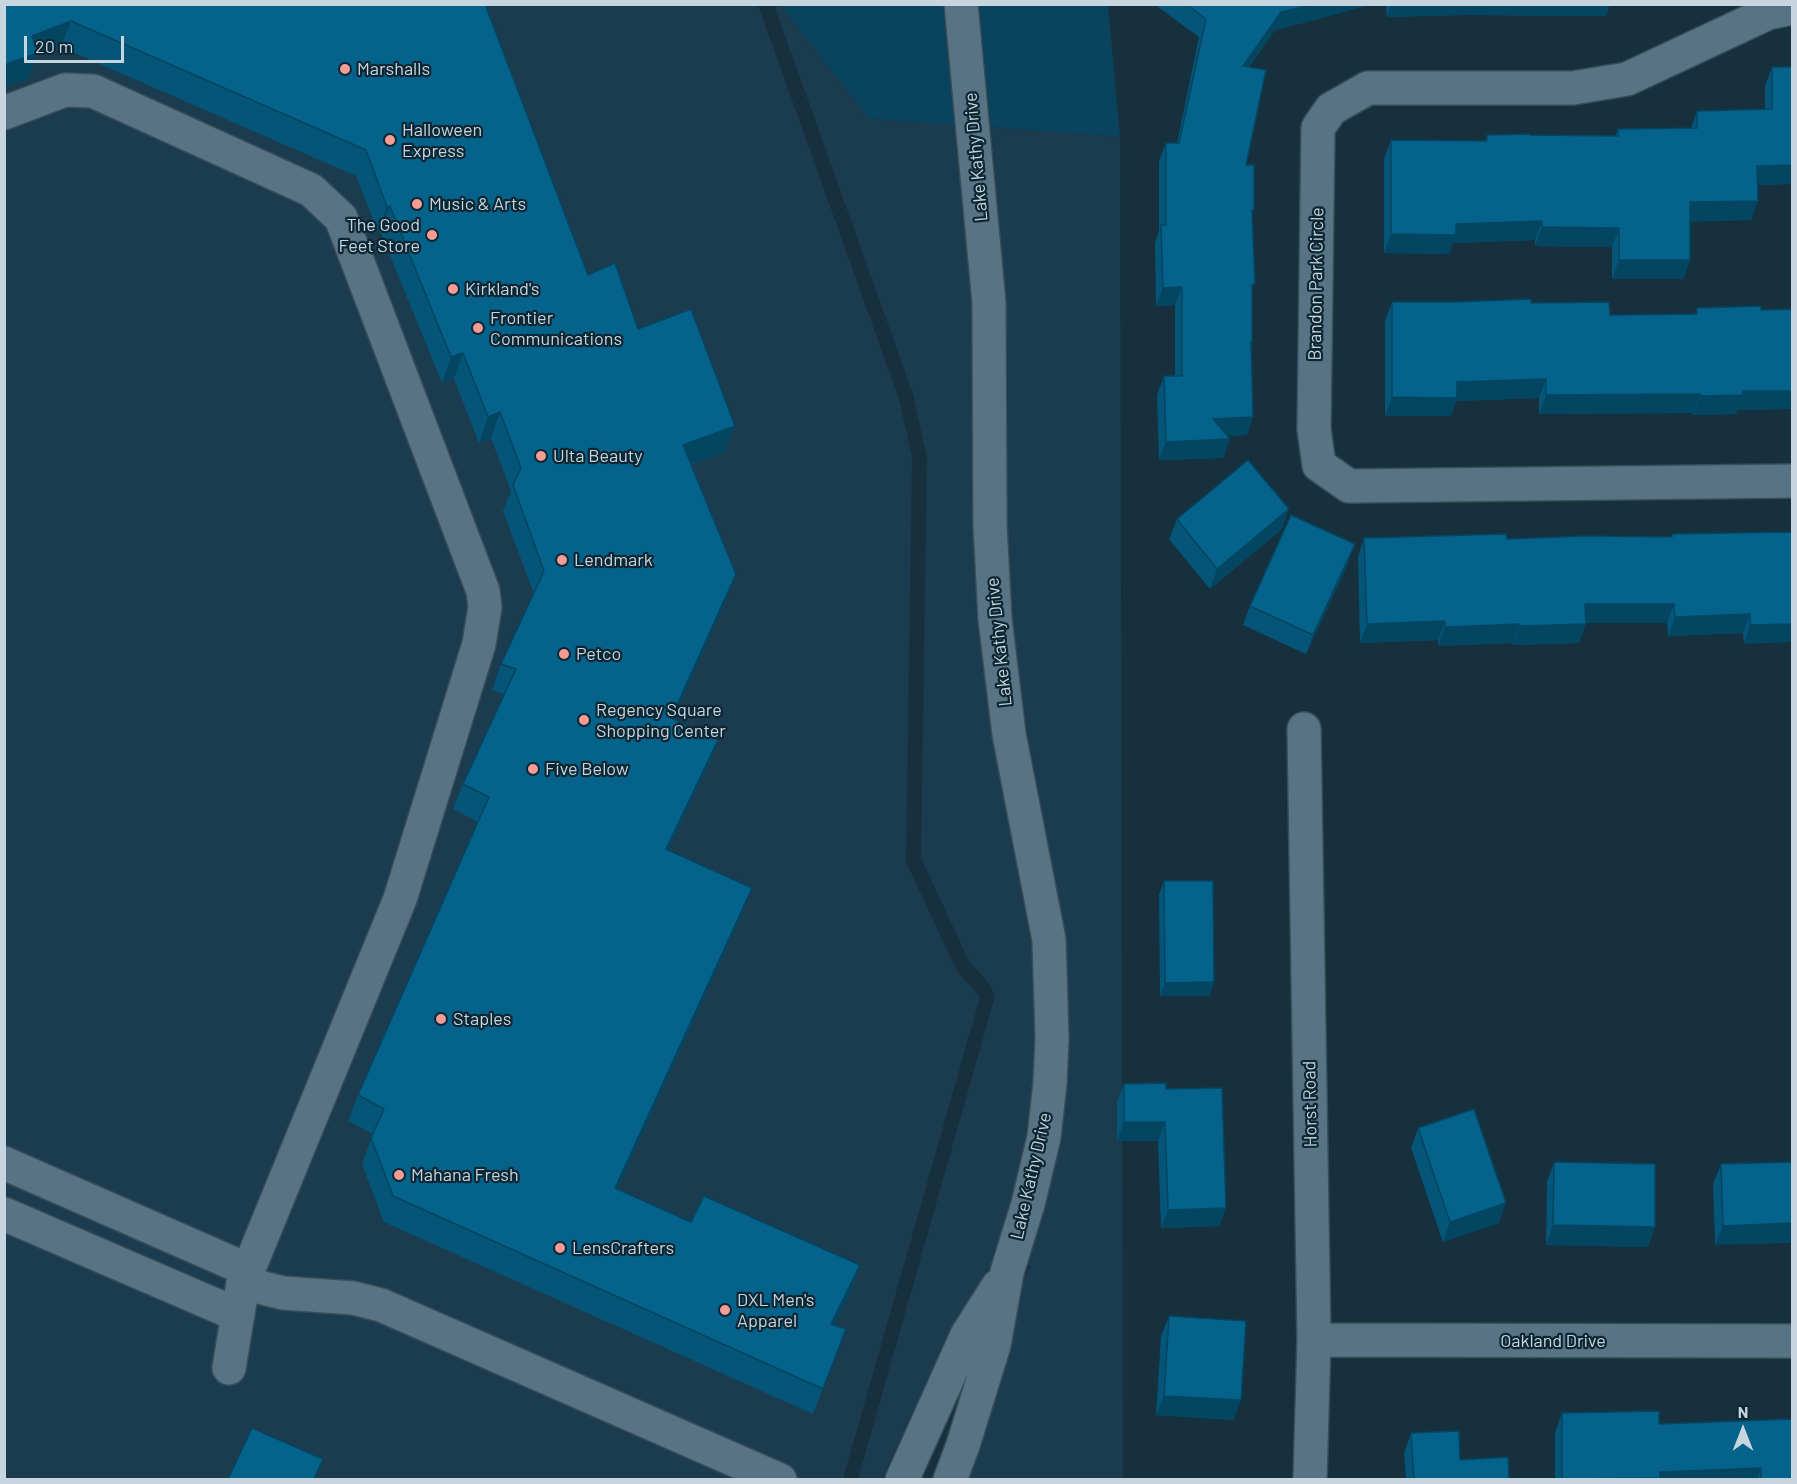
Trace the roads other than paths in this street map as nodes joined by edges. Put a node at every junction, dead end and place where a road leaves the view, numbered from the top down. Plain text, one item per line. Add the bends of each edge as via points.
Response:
1 (961, 4) edge
2 (1792, 8) edge
3 (4, 113) edge
4 (1792, 481) edge
5 (1304, 729) dead end
6 (4, 1163) edge
7 (4, 1214) edge
8 (1007, 1272) junction
9 (243, 1289) junction
10 (1314, 1340) junction
11 (1792, 1341) edge
12 (229, 1368) dead end
13 (780, 1479) edge
14 (902, 1479) edge
15 (950, 1479) edge
16 (1310, 1479) edge

1 - 8 street, Lake Kathy Drive via 989,303 990,525 995,619 1010,734 1048,940 1052,988 1051,1072 1044,1137
2 - 4 street, Brandon Park Circle via 1768,13 1627,79 1573,88 1368,87 1331,109 1318,128 1314,429 1319,465 1349,486
3 - 9 street via 65,90 93,91 311,190 341,218 483,591 485,607 479,644 400,899
5 - 10 street, Horst Road
6 - 9 street
7 - 9 street
8 - 14 street, Lake Kathy Drive via 967,1335
8 - 15 street, Lake Kathy Drive via 994,1345
9 - 12 street
9 - 13 street via 353,1298 381,1305
10 - 11 street, Oakland Drive
10 - 16 street, Horst Road

